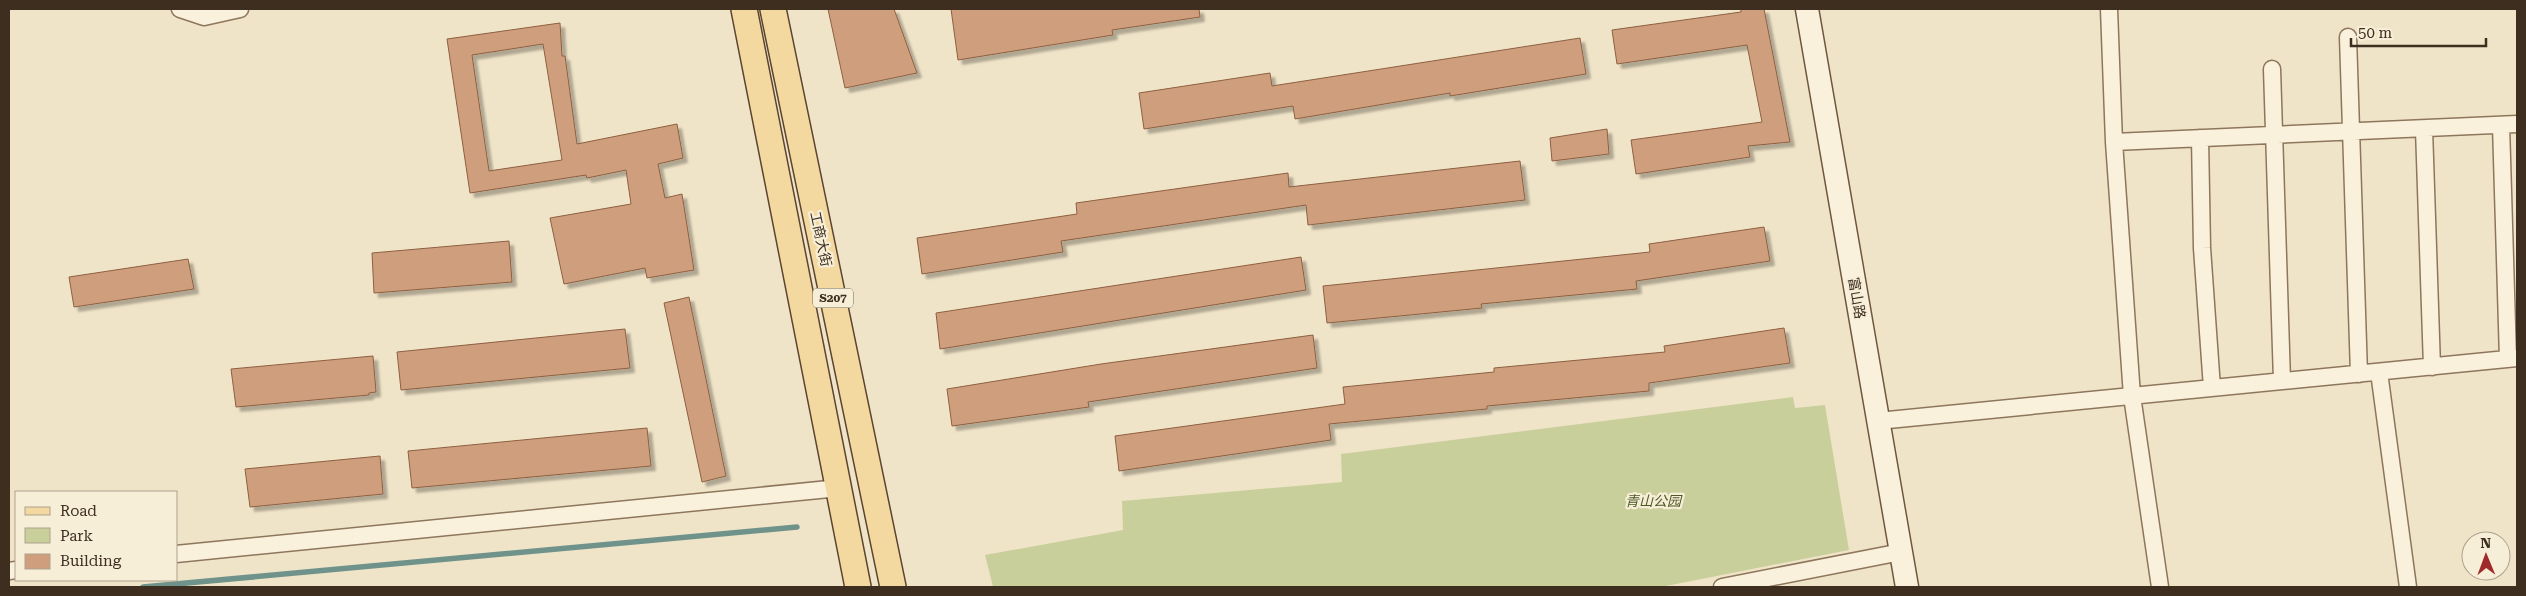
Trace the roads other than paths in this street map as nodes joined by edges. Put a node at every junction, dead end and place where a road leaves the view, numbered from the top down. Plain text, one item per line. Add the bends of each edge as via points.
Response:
1 (180, 9) edge
2 (240, 9) edge
3 (744, 9) edge
4 (773, 9) edge
5 (780, 9) edge
6 (1807, 9) edge
7 (2110, 9) edge
8 (778, 34) junction
9 (2348, 37) dead end
10 (2272, 69) dead end
11 (2509, 125) edge
12 (2424, 129) junction
13 (2351, 132) junction
14 (2273, 135) junction
15 (2200, 138) junction
16 (2114, 142) junction
17 (2512, 359) edge
18 (2432, 367) junction
19 (2379, 372) junction
20 (2359, 374) junction
21 (2282, 381) junction
22 (2212, 388) junction
23 (2132, 396) junction
24 (1878, 421) junction
25 (840, 488) junction
26 (1901, 552) junction
27 (178, 554) edge
28 (858, 587) edge
29 (893, 587) edge
30 (1722, 587) edge
31 (1907, 587) edge
32 (2160, 587) edge
33 (2408, 587) edge

1 - 2 street via 204,17
3 - 25 main road, S207
4 - 8 main road, 工商大街 / S207
5 - 8 main road
6 - 24 street, 富山路
7 - 16 street
8 - 29 main road, 工商大街 / S207
9 - 13 street
10 - 14 street
11 - 12 street
11 - 17 street
12 - 13 street
12 - 18 street
13 - 14 street
13 - 20 street
14 - 15 street
14 - 21 street
15 - 16 street
15 - 22 street via 2202,248
16 - 23 street
17 - 18 street
18 - 19 street
19 - 20 street
19 - 33 street
20 - 21 street
21 - 22 street
22 - 23 street
23 - 24 street
23 - 32 street
24 - 26 street, 富山路
25 - 27 street
25 - 28 main road, S207
26 - 30 street
26 - 31 street, 富山路

